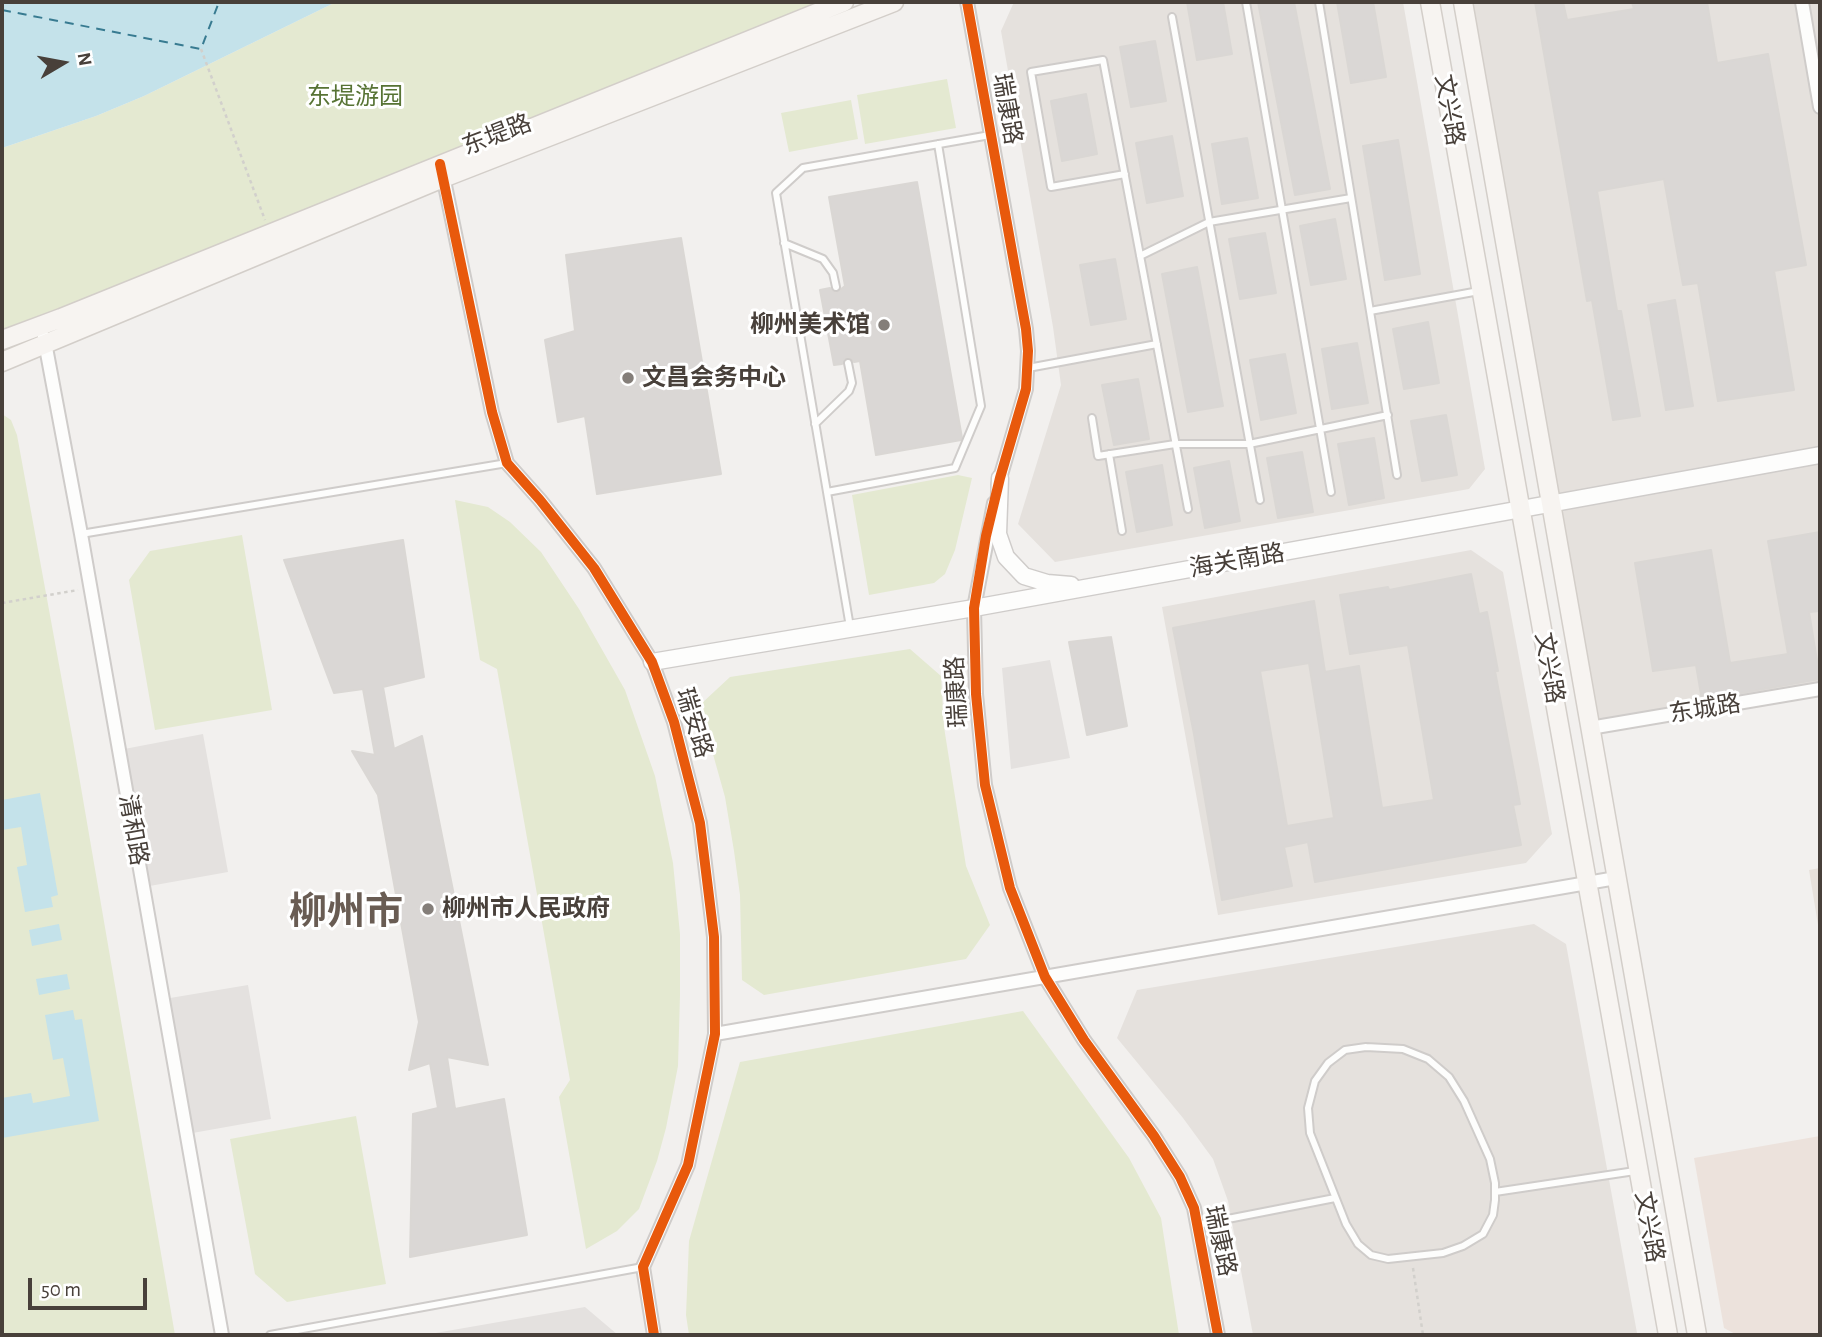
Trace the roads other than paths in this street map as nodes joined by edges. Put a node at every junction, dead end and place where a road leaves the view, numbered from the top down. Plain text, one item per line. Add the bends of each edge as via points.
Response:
1 (844, 2) edge
2 (894, 2) edge
3 (967, 2) edge
4 (1246, 2) edge
5 (1319, 2) edge
6 (1430, 2) edge
7 (1463, 2) edge
8 (1801, 2) edge
9 (1172, 17) dead end
10 (1820, 107) edge
11 (990, 135) junction
12 (938, 144) junction
13 (442, 171) junction
14 (1125, 174) junction
15 (1352, 198) junction
16 (1283, 210) junction
17 (1209, 222) junction
18 (784, 243) junction
19 (1140, 256) junction
20 (836, 287) dead end
21 (1482, 291) junction
22 (1370, 311) junction
23 (43, 334) junction
24 (2, 340) edge
25 (1157, 344) junction
26 (2, 362) edge
27 (848, 363) dead end
28 (1028, 368) junction
29 (1388, 415) junction
30 (1092, 418) dead end
31 (815, 424) junction
32 (1322, 429) junction
33 (1175, 444) junction
34 (1249, 444) junction
35 (1109, 454) junction
36 (1820, 455) edge
37 (507, 463) junction
38 (1397, 475) dead end
39 (1000, 478) junction
40 (827, 492) junction
41 (1331, 492) dead end
42 (1260, 500) dead end
43 (1550, 504) junction
44 (1188, 509) dead end
45 (1521, 509) junction
46 (1122, 531) dead end
47 (81, 534) junction
48 (1091, 587) junction
49 (974, 608) junction
50 (850, 629) junction
51 (652, 662) junction
52 (1820, 689) edge
53 (1590, 728) junction
54 (1616, 878) junction
55 (1587, 881) junction
56 (1045, 977) junction
57 (716, 1034) junction
58 (1639, 1170) junction
59 (1495, 1192) junction
60 (1335, 1198) junction
61 (1197, 1225) junction
62 (643, 1267) junction
63 (222, 1335) edge
64 (270, 1335) edge
65 (654, 1335) edge
66 (1218, 1335) edge
67 (1668, 1335) edge
68 (1697, 1335) edge

1 - 13 main road
2 - 13 main road, 东堤路
3 - 11 street, 瑞康路
4 - 16 lane
5 - 15 lane
6 - 21 main road, 文兴路
7 - 43 main road, 文兴路
8 - 10 street
9 - 17 lane
11 - 12 lane
11 - 28 street, 瑞康路 via 1026,329
12 - 18 lane via 803,167 776,193
12 - 40 lane via 981,406 955,468
13 - 23 main road, 东堤路
13 - 23 main road via 270,233
13 - 37 street, 瑞安路 via 492,412
14 - 14 lane via 1051,187 1031,72 1103,60
14 - 19 lane
15 - 16 lane
15 - 22 lane
16 - 17 lane
16 - 32 lane
17 - 19 lane
17 - 34 lane
18 - 20 lane via 823,259
18 - 31 lane
19 - 25 lane
21 - 22 lane
21 - 45 main road, 文兴路
22 - 29 lane
23 - 24 main road
23 - 26 main road, 东堤路
23 - 47 street, 清和路
25 - 28 lane
25 - 33 lane
27 - 31 lane via 849,391
28 - 39 street, 瑞康路
29 - 32 lane
29 - 38 lane
30 - 35 lane via 1098,456
31 - 40 lane
32 - 34 lane
32 - 41 lane
33 - 34 lane
33 - 35 lane
33 - 44 lane
34 - 42 lane
35 - 46 lane
36 - 43 street, 海关南路
37 - 47 lane
37 - 51 street, 瑞安路 via 594,568
39 - 48 street via 998,534 1014,567 1035,580
39 - 49 street, 瑞康路
40 - 50 lane
43 - 45 street, 海关南路
43 - 53 main road, 文兴路
45 - 48 street, 海关南路
45 - 55 main road, 文兴路
47 - 63 street, 清和路
48 - 49 street, 海关南路
49 - 50 street, 海关南路
49 - 56 street, 瑞康路 via 985,785 1010,888
50 - 51 street, 海关南路
51 - 57 street, 瑞安路 via 674,722 700,822 714,937
52 - 53 street, 东城路
53 - 54 main road, 文兴路
54 - 55 street
54 - 68 main road, 文兴路
55 - 56 street
55 - 58 main road, 文兴路
56 - 57 street
56 - 61 street, 瑞康路 via 1180,1177
57 - 62 street, 瑞安路 via 688,1165
58 - 59 lane
58 - 67 main road, 文兴路
59 - 60 lane via 1493,1215 1483,1234 1443,1253 1388,1259 1371,1255 1358,1244
59 - 60 lane via 1490,1159 1449,1077 1428,1059 1403,1048 1366,1047 1345,1050 1328,1063 1315,1082 1308,1108 1310,1133
60 - 61 lane
61 - 66 street, 瑞康路
62 - 64 lane
62 - 65 street

